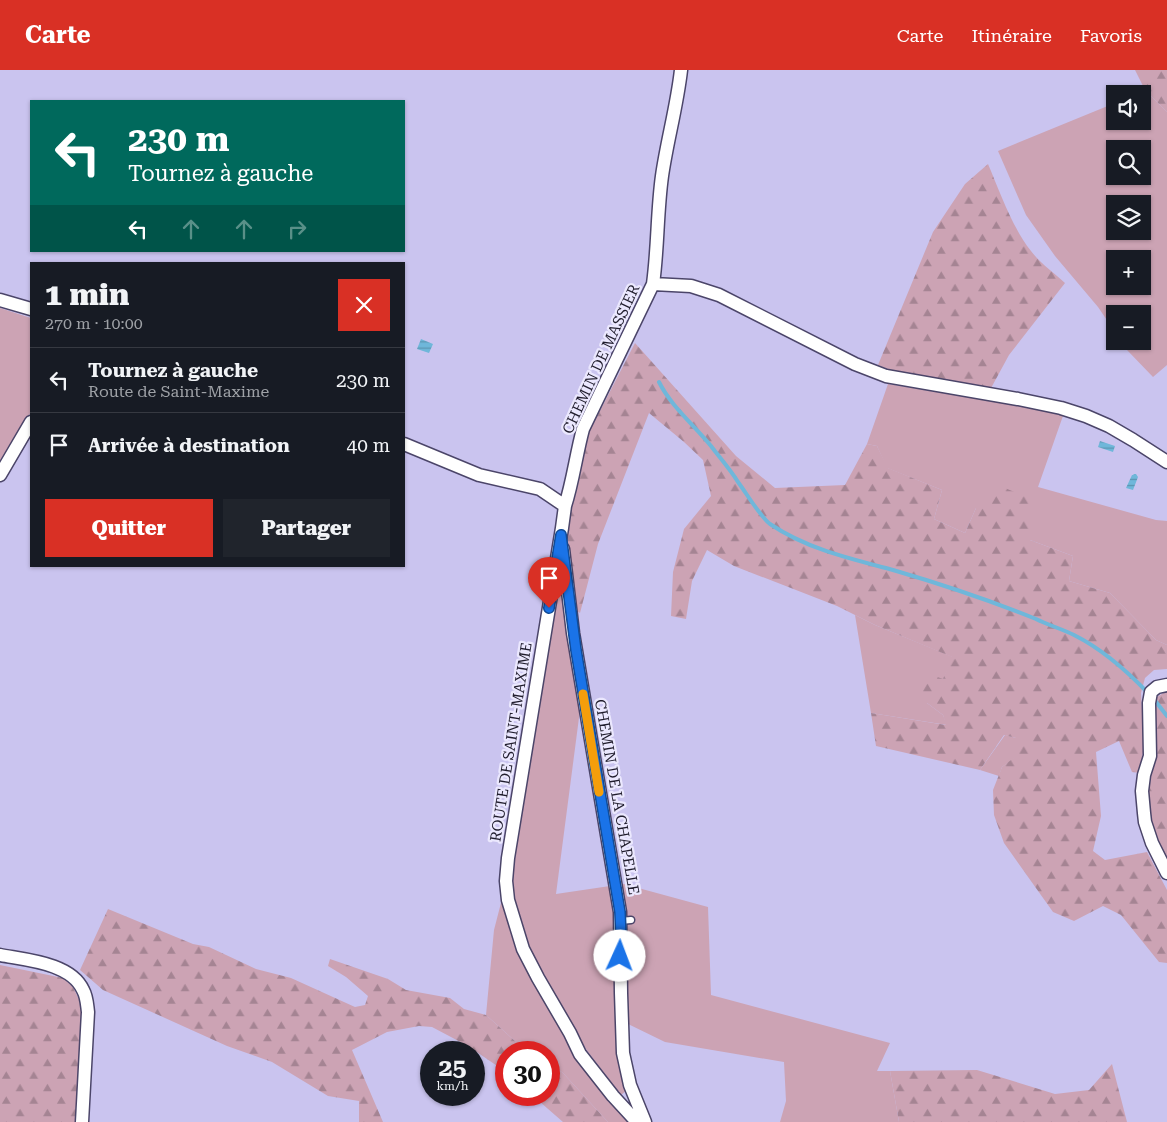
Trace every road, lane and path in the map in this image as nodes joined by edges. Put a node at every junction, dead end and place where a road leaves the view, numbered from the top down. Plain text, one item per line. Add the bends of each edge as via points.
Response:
1 (681, 70) edge
2 (653, 284) junction
3 (0, 300) edge
4 (30, 308) edge
5 (30, 424) edge
6 (405, 444) edge
7 (1167, 462) edge
8 (0, 475) edge
9 (565, 506) junction
10 (561, 535) junction
11 (1167, 685) edge
12 (1167, 873) edge
13 (0, 955) edge
14 (82, 1122) edge
15 (637, 1122) edge
16 (645, 1122) edge

1 - 2 street, CHEMIN DE MASSIER via 662,177
2 - 7 street via 691,286 719,294 855,364 886,376 1061,408 1086,416 1134,440
2 - 9 street, CHEMIN DE MASSIER via 584,429
3 - 4 street
5 - 8 street
6 - 9 street via 479,475 540,490
9 - 10 street, ROUTE DE SAINT-MAXIME
10 - 15 street, ROUTE DE SAINT-MAXIME via 508,858 508,900 523,949 580,1054
10 - 16 street, CHEMIN DE LA CHAPELLE via 573,633 620,912 626,921 621,993 623,1053 630,1085
11 - 12 street via 1157,687 1150,698 1150,756 1142,791 1152,843
13 - 14 street via 63,969 78,980 83,989 88,1012

